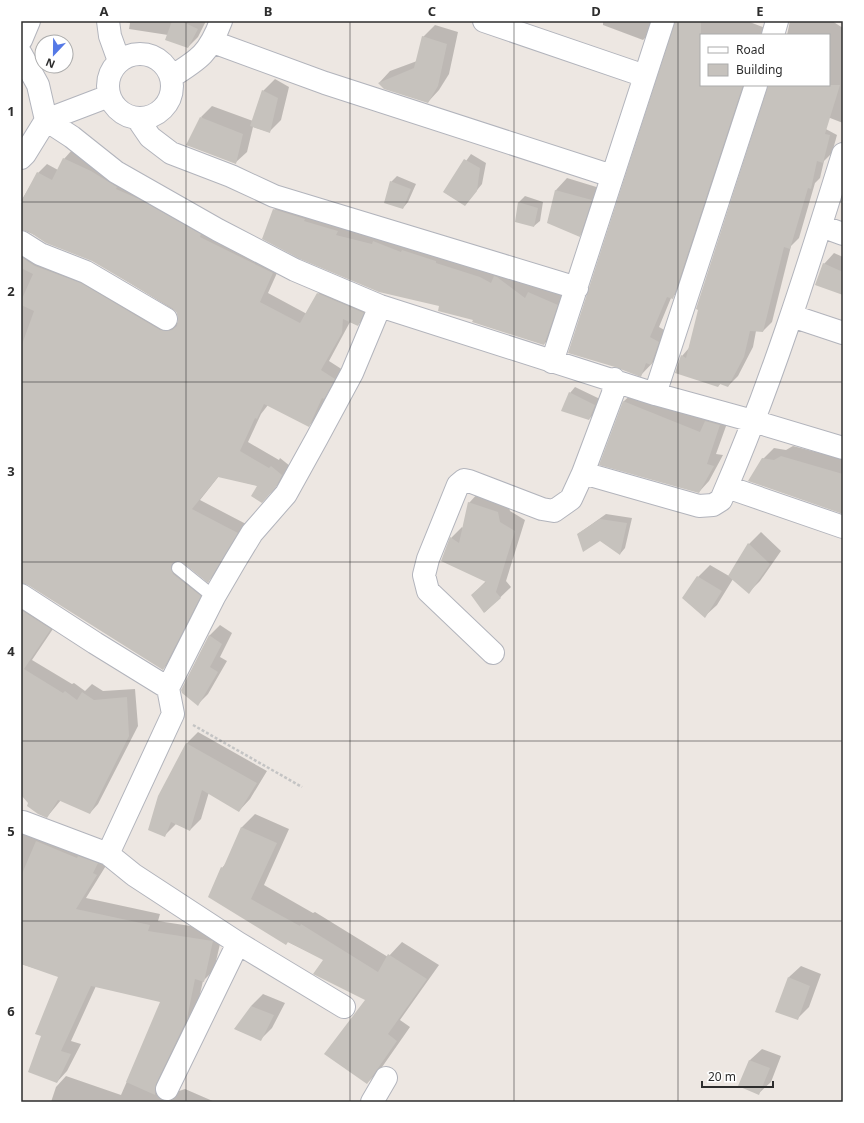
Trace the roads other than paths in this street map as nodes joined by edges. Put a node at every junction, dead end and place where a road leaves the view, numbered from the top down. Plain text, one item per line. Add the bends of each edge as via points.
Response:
1 (28, 21) edge
2 (108, 21) edge
3 (221, 21) edge
4 (484, 21) edge
5 (663, 21) edge
6 (778, 21) edge
7 (773, 34) edge
8 (21, 40) edge
9 (213, 42) junction
10 (21, 54) edge
11 (119, 61) junction
12 (645, 76) junction
13 (171, 77) junction
14 (756, 86) edge
15 (109, 96) junction
16 (137, 118) junction
17 (46, 120) junction
18 (843, 154) edge
19 (21, 158) edge
20 (612, 176) junction
21 (821, 226) junction
22 (843, 234) edge
23 (21, 242) edge
24 (577, 288) junction
25 (380, 306) junction
26 (792, 316) junction
27 (166, 319) dead end
28 (843, 334) edge
29 (552, 362) junction
30 (614, 380) junction
31 (655, 394) junction
32 (753, 421) junction
33 (843, 448) edge
34 (583, 473) junction
35 (727, 487) junction
36 (843, 527) edge
37 (178, 568) dead end
38 (21, 595) edge
39 (214, 597) junction
40 (493, 653) dead end
41 (168, 688) junction
42 (22, 825) edge
43 (108, 854) junction
44 (238, 943) junction
45 (344, 1007) dead end
46 (386, 1078) dead end
47 (167, 1089) dead end
48 (372, 1102) edge

1 - 8 street
2 - 11 street via 110,36
3 - 9 street
4 - 12 street
5 - 12 street
6 - 7 street
9 - 13 street via 200,57
9 - 20 street via 325,83
10 - 17 street via 38,85
11 - 13 street via 130,55 143,54 155,58 165,66
11 - 15 street via 111,71 108,83
12 - 20 street
13 - 16 street via 169,101 161,111 150,117
14 - 31 street
15 - 16 street via 115,107 125,115
15 - 17 street
16 - 24 street via 150,137 171,154 231,176 274,196
17 - 19 street
17 - 25 street via 116,172 218,230 295,270
18 - 21 street
20 - 24 street
21 - 22 street
21 - 26 street
23 - 27 street via 40,254 86,272
24 - 29 street
25 - 29 street
25 - 39 street via 352,373 286,494 252,533
26 - 28 street
26 - 32 street
29 - 30 street
30 - 31 street
30 - 34 street via 613,393
31 - 32 street
32 - 33 street
32 - 35 street
34 - 35 street via 706,507 721,500
34 - 40 street via 571,499 554,511 542,509 469,480 464,480 458,485 424,575 428,591
35 - 36 street
37 - 39 lane
38 - 41 street
39 - 41 street
41 - 43 street via 173,714
42 - 43 street
43 - 44 street via 134,875
44 - 45 street
44 - 47 street
46 - 48 street

